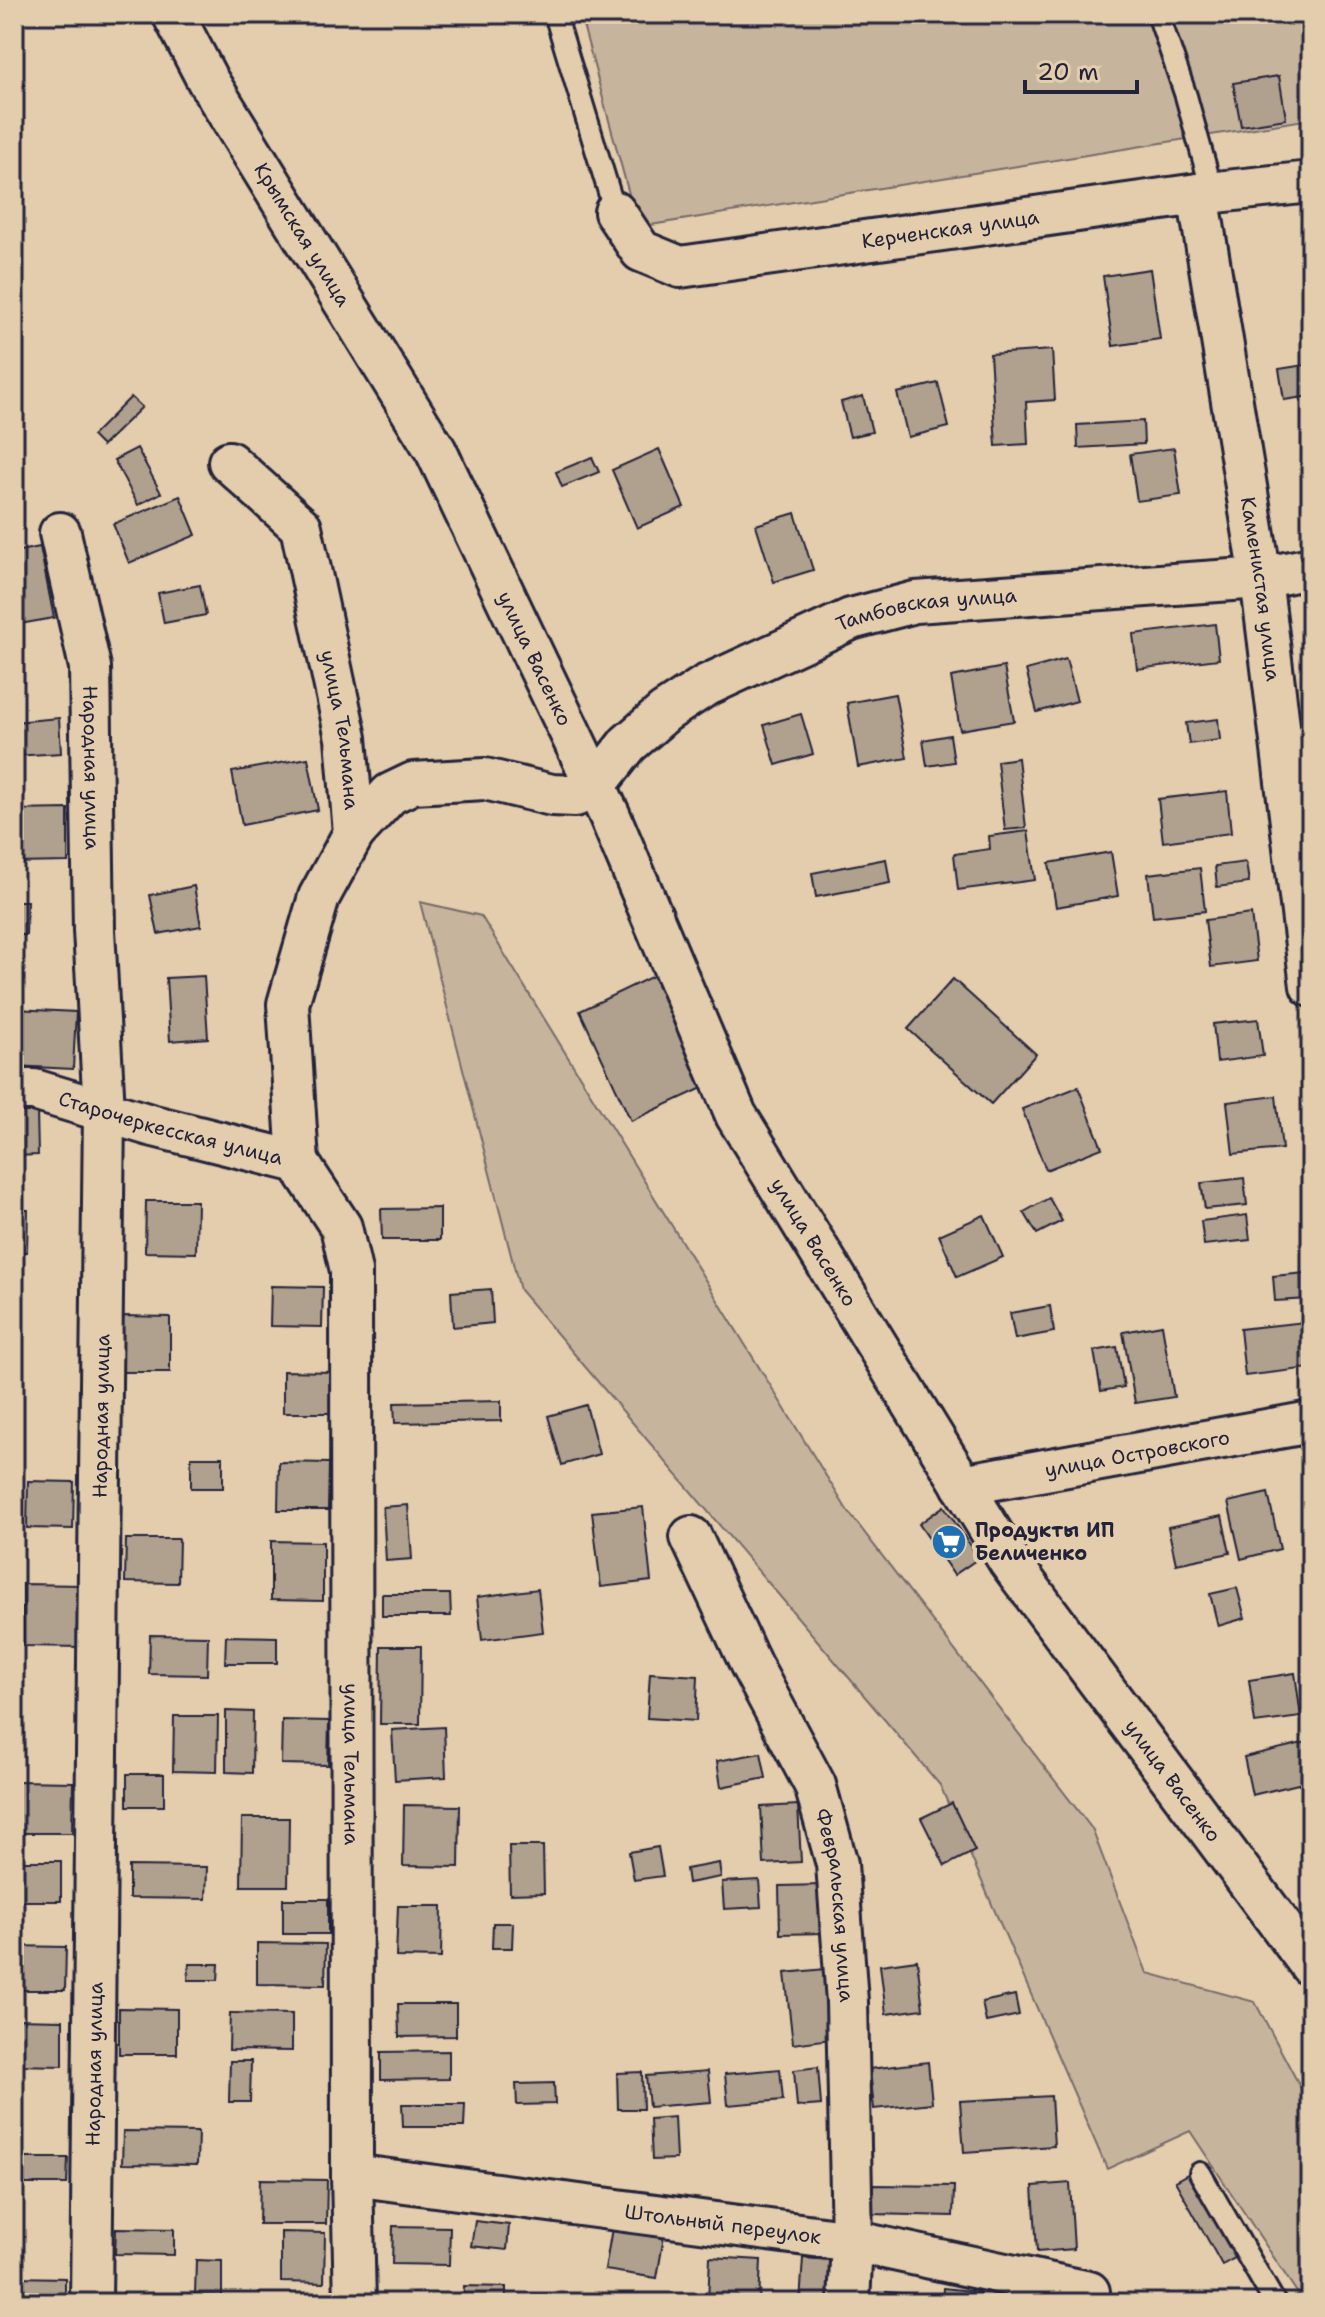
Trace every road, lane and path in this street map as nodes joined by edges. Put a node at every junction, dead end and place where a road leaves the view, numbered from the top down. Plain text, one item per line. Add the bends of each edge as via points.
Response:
1 (173, 14) edge
2 (555, 14) edge
3 (1158, 14) edge
4 (1311, 182) edge
5 (1206, 194) junction
6 (615, 212) joint
7 (436, 451) joint
8 (229, 462) dead end
9 (60, 533) dead end
10 (1311, 568) edge
11 (1261, 578) junction
12 (595, 786) junction
13 (354, 833) junction
14 (1311, 986) edge
15 (14, 1090) edge
16 (104, 1110) junction
17 (298, 1162) junction
18 (341, 1227) joint
19 (1311, 1422) edge
20 (962, 1485) junction
21 (691, 1537) dead end
22 (1311, 1966) edge
23 (1200, 2173) dead end
24 (352, 2175) junction
25 (852, 2241) junction
26 (1090, 2298) edge
27 (91, 2303) edge
28 (355, 2303) edge
29 (849, 2303) edge
30 (1275, 2303) edge

1 - 7 street, Крымская улица via 208,81
2 - 6 lane
3 - 5 lane via 1186,96
4 - 5 street, Керченская улица
5 - 6 street, Керченская улица via 680,267 641,251
5 - 11 street, Каменистая улица
7 - 12 street, улица Васенко
8 - 13 street, улица Тельмана via 301,527 346,738
9 - 16 street, Народная улица via 90,667 94,930
10 - 11 street, Тамбовская улица
11 - 12 street, Тамбовская улица via 915,602 851,619 691,694 628,744
11 - 14 street, Каменистая улица
12 - 13 street via 575,796 485,779 413,783 390,794
12 - 20 street, улица Васенко via 736,1115
13 - 17 street, улица Тельмана via 319,897 288,1004
15 - 16 street, Старочеркесская улица via 34,1090
16 - 17 street, Старочеркесская улица
16 - 27 street, Народная улица
17 - 18 street, Старочеркесская улица
18 - 24 street, улица Тельмана via 351,1271
19 - 20 street, улица Островского
20 - 22 street, улица Васенко via 1009,1561
21 - 25 street, Февральская улица via 815,1785 837,1864 847,2002
23 - 30 lane
24 - 25 street, Штольный переулок
24 - 28 street, улица Тельмана
25 - 26 street, Штольный переулок
25 - 29 street, Февральская улица

